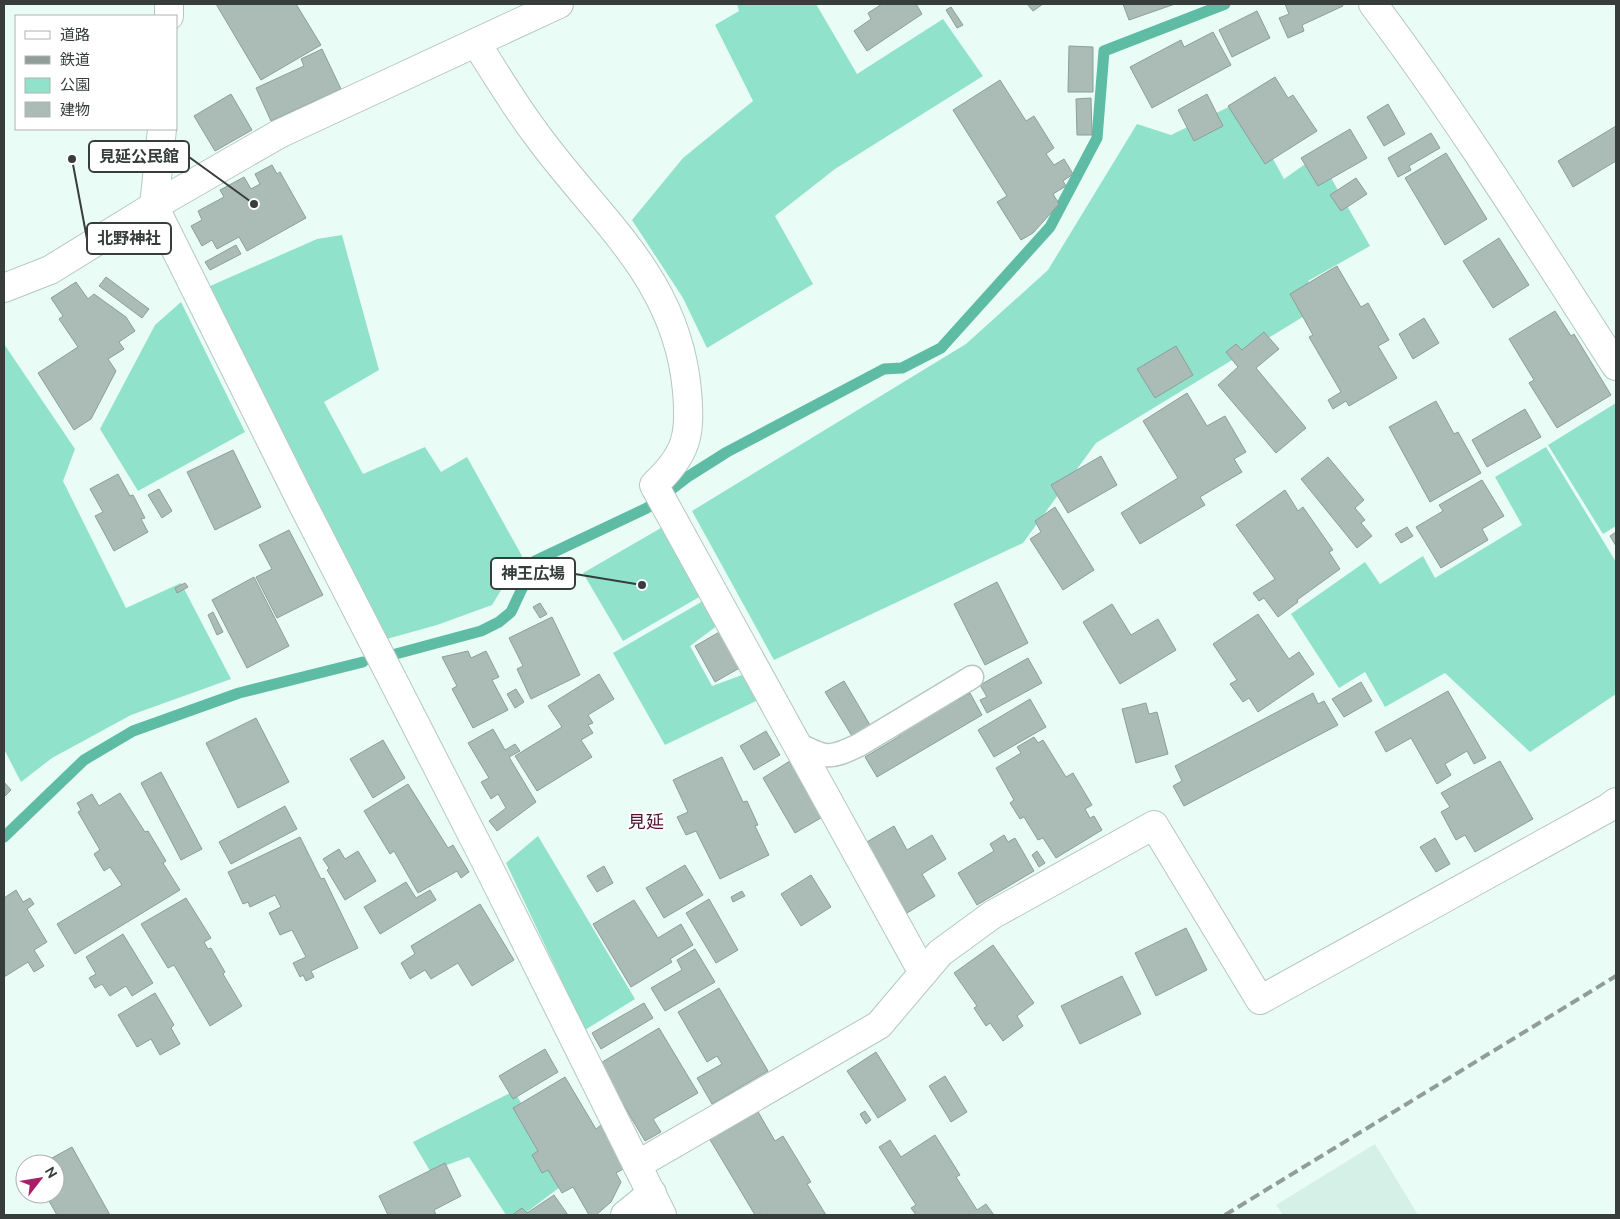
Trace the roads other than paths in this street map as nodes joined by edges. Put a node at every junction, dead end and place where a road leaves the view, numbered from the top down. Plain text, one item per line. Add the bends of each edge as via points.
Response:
1 (559, 4) edge
2 (1373, 4) edge
3 (476, 43) junction
4 (162, 130) edge
5 (154, 206) junction
6 (4, 288) edge
7 (1616, 366) edge
8 (972, 677) dead end
9 (796, 743) junction
10 (1616, 802) edge
11 (923, 973) junction
12 (637, 1165) junction
13 (657, 1204) edge
14 (626, 1215) edge

1 - 3 street
2 - 7 street via 1467,136
3 - 5 street via 279,134
3 - 9 street via 534,132 637,259 669,315 686,378 688,432 681,453 670,470 654,485
4 - 5 street
5 - 6 street via 50,270
5 - 12 street
8 - 9 lane via 844,752 826,756
9 - 11 street
10 - 11 street via 1260,1000 1154,825 992,915 940,953
11 - 12 street via 879,1025
12 - 13 street
13 - 14 street

